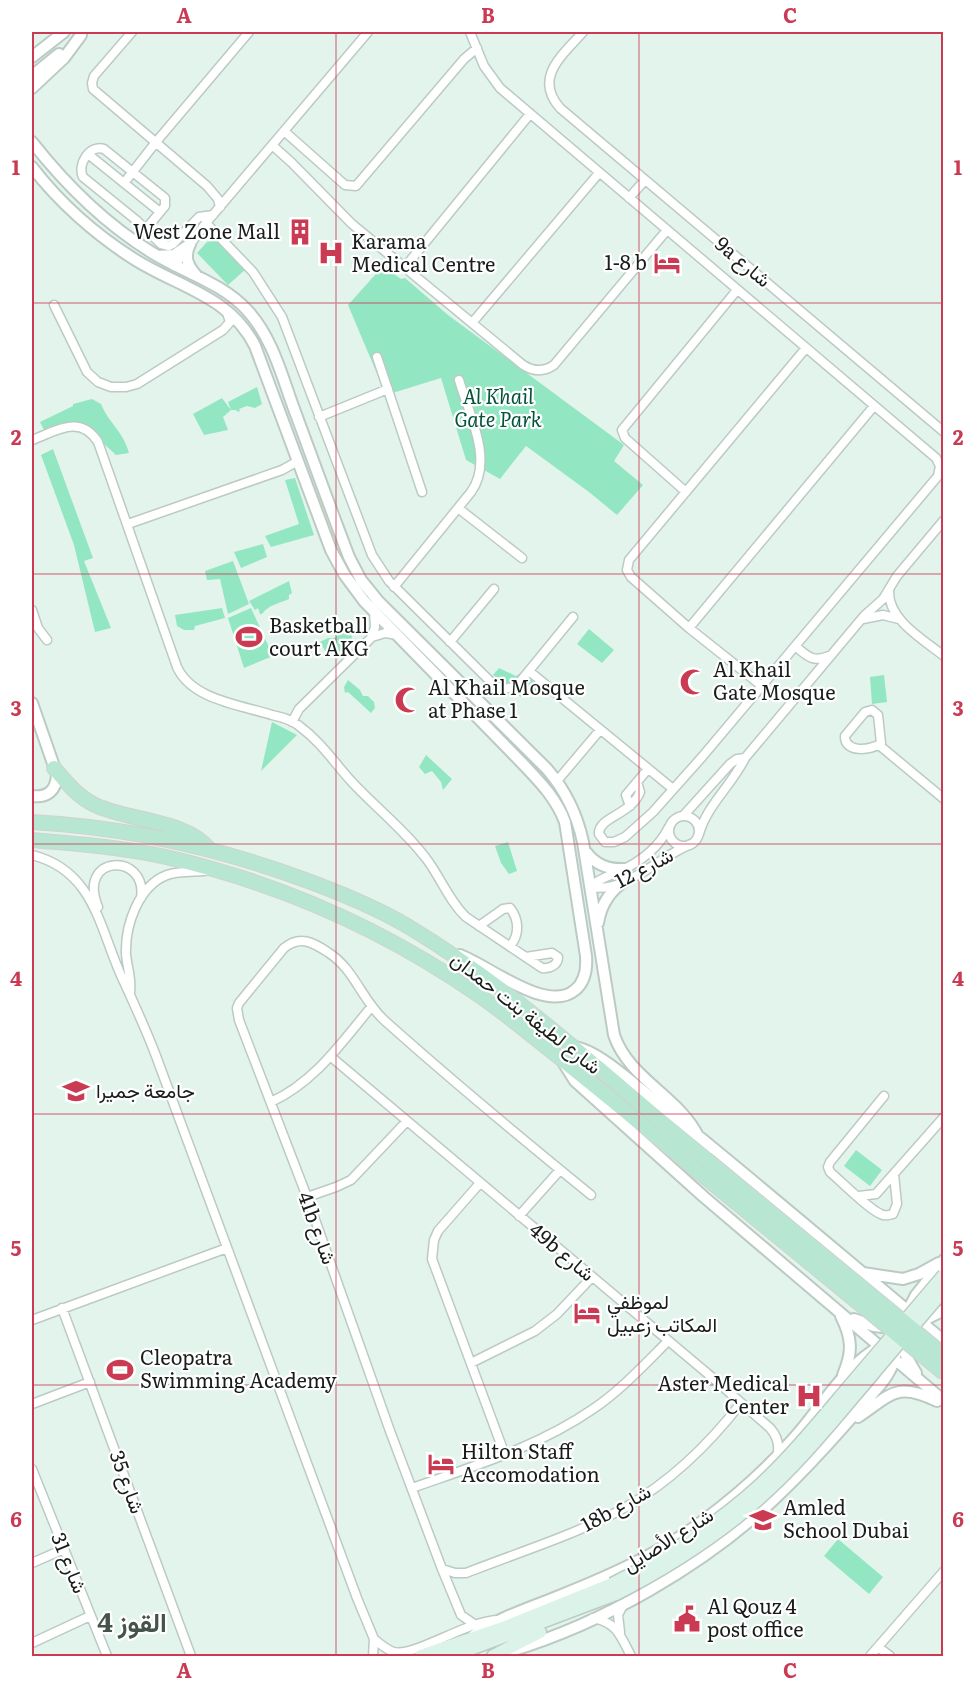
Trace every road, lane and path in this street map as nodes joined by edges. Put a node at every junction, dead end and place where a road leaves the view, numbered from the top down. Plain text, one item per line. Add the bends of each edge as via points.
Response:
1 (64, 32) edge
2 (132, 32) edge
3 (249, 32) edge
4 (368, 32) edge
5 (470, 32) edge
6 (582, 32) edge
7 (83, 33) edge
8 (477, 48) junction
9 (32, 57) edge
10 (32, 76) edge
11 (32, 88) edge
12 (530, 114) junction
13 (284, 131) junction
14 (32, 142) edge
15 (156, 142) junction
16 (272, 146) junction
17 (88, 154) junction
18 (32, 167) edge
19 (133, 172) junction
20 (599, 173) junction
21 (645, 180) junction
22 (124, 183) junction
23 (629, 198) junction
24 (220, 207) junction
25 (160, 212) junction
26 (213, 215) junction
27 (206, 223) junction
28 (146, 229) junction
29 (667, 230) junction
30 (190, 244) junction
31 (157, 256) junction
32 (174, 266) junction
33 (405, 267) junction
34 (156, 271) junction
35 (198, 277) junction
36 (737, 290) junction
37 (54, 305) dead end
38 (224, 307) junction
39 (472, 323) junction
40 (223, 330) junction
41 (248, 333) junction
42 (806, 348) junction
43 (377, 357) dead end
44 (459, 380) dead end
45 (388, 389) junction
46 (874, 406) junction
47 (319, 417) junction
48 (944, 432) edge
49 (32, 440) edge
50 (298, 461) junction
51 (282, 470) junction
52 (302, 473) junction
53 (324, 492) junction
54 (422, 492) dead end
55 (686, 492) junction
56 (458, 508) junction
57 (944, 520) edge
58 (128, 524) junction
59 (522, 558) dead end
60 (394, 587) junction
61 (890, 588) junction
62 (494, 590) dead end
63 (32, 610) edge
64 (374, 611) junction
65 (573, 617) dead end
66 (899, 619) junction
67 (860, 620) junction
68 (689, 628) junction
69 (399, 635) junction
70 (372, 637) junction
71 (47, 640) dead end
72 (450, 642) junction
73 (795, 646) junction
74 (832, 655) junction
75 (944, 657) edge
76 (529, 671) junction
77 (762, 686) junction
78 (32, 703) edge
79 (292, 722) junction
80 (600, 730) junction
81 (879, 745) junction
82 (745, 758) junction
83 (571, 764) junction
84 (54, 768) junction
85 (528, 769) junction
86 (547, 769) junction
87 (648, 769) junction
88 (557, 781) junction
89 (673, 789) junction
90 (32, 796) edge
91 (944, 799) edge
92 (684, 815) junction
93 (32, 822) edge
94 (565, 822) junction
95 (669, 827) junction
96 (699, 834) junction
97 (32, 840) edge
98 (691, 844) junction
99 (210, 850) junction
100 (585, 851) junction
101 (32, 855) edge
102 (219, 871) junction
103 (626, 874) junction
104 (590, 886) junction
105 (140, 901) junction
106 (102, 923) junction
107 (479, 926) junction
108 (598, 932) junction
109 (510, 946) junction
110 (446, 951) junction
111 (526, 957) dead end
112 (581, 983) junction
113 (130, 992) junction
114 (372, 1006) junction
115 (574, 1047) junction
116 (330, 1056) junction
117 (562, 1059) junction
118 (884, 1096) dead end
119 (271, 1102) junction
120 (944, 1117) edge
121 (406, 1121) junction
122 (698, 1136) junction
123 (702, 1165) junction
124 (560, 1170) junction
125 (894, 1174) junction
126 (480, 1183) junction
127 (876, 1194) junction
128 (591, 1195) dead end
129 (858, 1196) junction
130 (307, 1197) junction
131 (878, 1211) junction
132 (519, 1216) junction
133 (227, 1248) junction
134 (943, 1261) edge
135 (862, 1273) junction
136 (944, 1275) edge
137 (592, 1277) junction
138 (944, 1290) edge
139 (62, 1308) junction
140 (908, 1310) junction
141 (944, 1310) edge
142 (838, 1311) junction
143 (32, 1320) edge
144 (922, 1322) junction
145 (899, 1328) junction
146 (899, 1340) junction
147 (668, 1341) junction
148 (944, 1341) edge
149 (881, 1346) junction
150 (944, 1347) edge
151 (944, 1355) edge
152 (895, 1359) junction
153 (471, 1363) junction
154 (944, 1373) edge
155 (841, 1380) junction
156 (90, 1382) junction
157 (925, 1384) junction
158 (944, 1402) edge
159 (741, 1403) junction
160 (32, 1404) edge
161 (847, 1422) junction
162 (505, 1455) junction
163 (777, 1457) junction
164 (32, 1468) edge
165 (34, 1481) edge
166 (412, 1488) junction
167 (64, 1549) junction
168 (32, 1563) edge
169 (442, 1569) junction
170 (943, 1572) edge
171 (466, 1573) junction
172 (452, 1591) junction
173 (617, 1594) junction
174 (577, 1610) junction
175 (90, 1616) junction
176 (593, 1618) junction
177 (500, 1620) junction
178 (474, 1624) junction
179 (374, 1639) junction
180 (468, 1639) junction
181 (622, 1639) junction
182 (32, 1643) edge
183 (878, 1647) junction
184 (107, 1656) edge
185 (190, 1656) edge
186 (373, 1656) edge
187 (421, 1656) edge
188 (452, 1656) edge
189 (492, 1656) edge
190 (631, 1656) edge
191 (870, 1656) edge
192 (890, 1656) edge

1 - 9 street
2 - 15 street via 94,76 92,86
3 - 15 street
4 - 13 street
5 - 8 street
6 - 21 street, 9a شارع via 552,69 549,88 553,99
7 - 10 street
7 - 11 street
8 - 12 street via 494,81
8 - 13 street via 356,186 343,182
12 - 20 street
12 - 33 street
13 - 16 street
14 - 31 street via 85,201
15 - 19 street
15 - 24 street via 211,190
16 - 24 street
16 - 33 street via 339,212
17 - 19 street via 101,147
17 - 22 street
17 - 28 street via 80,167 83,177
18 - 34 street via 55,195 105,238
19 - 22 street
19 - 25 street via 165,198
20 - 23 street
20 - 39 street
21 - 23 street
21 - 48 street, 9a شارع
22 - 25 street
23 - 29 street
24 - 26 street
25 - 28 street
26 - 27 street
26 - 28 street via 199,217 169,246 161,244
27 - 30 street
27 - 47 street via 246,263 273,302
29 - 36 street
29 - 39 street via 550,368 527,368
30 - 31 street via 174,255
30 - 32 street
30 - 35 street via 187,262
31 - 32 street
32 - 34 street
32 - 35 street
33 - 39 street
34 - 38 street
35 - 53 street via 234,298 261,328 274,353
36 - 42 street
36 - 55 street via 622,428 623,436
37 - 40 street via 87,372 111,387 137,384
38 - 40 street via 230,320
38 - 41 street
40 - 41 street via 234,328
41 - 50 street
42 - 46 street
42 - 55 street
43 - 45 street
44 - 56 street via 482,462 475,487
45 - 47 street
45 - 54 street
46 - 68 street
46 - 73 street via 936,458 940,473
47 - 60 street via 372,555
49 - 58 street via 70,426 90,431 98,442
50 - 51 street
50 - 52 street
50 - 53 street via 310,467
51 - 52 street
51 - 58 street
52 - 64 street via 338,565
53 - 86 street via 349,557 366,588
55 - 68 street via 627,566 630,577
56 - 59 street
56 - 60 street
57 - 61 street
58 - 79 street via 183,678 205,694
60 - 72 street
61 - 66 street via 890,605
61 - 67 street
62 - 72 street
63 - 71 street
64 - 69 street
64 - 70 street
65 - 76 street
66 - 67 street via 882,615
66 - 75 street
67 - 74 street
68 - 77 street
69 - 70 street via 385,633
69 - 85 street
70 - 79 street via 299,709
72 - 76 street via 501,688 516,685
73 - 74 street via 815,660
73 - 77 street
74 - 82 street
76 - 80 street
77 - 89 street
78 - 84 street
79 - 107 street via 327,750 350,780 416,847 459,909
80 - 83 street
80 - 87 street
81 - 81 street via 878,715 869,710 845,736 845,741 854,749
81 - 91 street
82 - 92 street via 730,764
82 - 96 street via 705,817
83 - 86 street via 560,770
83 - 88 street
84 - 90 street via 53,790 47,795
84 - 99 main road via 92,804 189,832
85 - 88 street via 546,782
85 - 94 street via 552,796
86 - 88 street
87 - 89 street
87 - 89 street via 637,782 640,795 602,823 598,831 603,840 614,842 630,833
88 - 100 street via 576,814
92 - 95 street
92 - 96 street via 698,824
93 - 99 main road, شارع لطيفة بنت حمدان via 121,831
94 - 104 street via 574,836 582,879
94 - 112 street via 586,956
95 - 98 street via 677,844
95 - 103 street, شارع 12 via 653,849
96 - 98 street
97 - 102 main road, شارع لطيفة بنت حمدان via 142,853
98 - 103 street, شارع 12 via 648,869
99 - 110 main road, شارع لطيفة بنت حمدان via 283,872 359,902
100 - 103 street via 601,865
100 - 104 street
101 - 106 street via 50,861 76,879
102 - 105 street via 169,874 151,885
102 - 117 main road, شارع لطيفة بنت حمدان via 332,912 392,942 479,995
103 - 104 street, شارع 12 via 604,887
103 - 108 street via 602,906
104 - 108 street
104 - 112 street via 585,904 592,964
105 - 106 street via 141,886 134,872 122,865 108,866 94,881 93,892
105 - 113 street via 127,940
106 - 113 street
107 - 109 street
107 - 109 street via 510,908 518,931
108 - 122 street via 618,1046 631,1066 687,1118
109 - 111 street
110 - 112 street via 547,997 567,995
110 - 115 main road, شارع لطيفة بنت حمدان
113 - 133 street
114 - 116 street
114 - 119 street, 41b شارع via 331,954 309,941 291,942 284,948 237,1008
114 - 124 street
115 - 122 street via 603,1060
115 - 123 main road, شارع لطيفة بنت حمدان
116 - 119 street via 307,1080
116 - 121 street, 49b شارع
117 - 123 main road, شارع لطيفة بنت حمدان
117 - 142 street via 581,1087
118 - 129 street via 829,1164 830,1172
119 - 130 street, 41b شارع
120 - 125 street
121 - 126 street, 49b شارع
121 - 130 street via 351,1180
122 - 135 street
123 - 151 main road, شارع لطيفة بنت حمدان, bridge
123 - 154 main road, شارع لطيفة بنت حمدان, bridge
124 - 128 street
124 - 132 street
125 - 127 street
125 - 131 street via 896,1210 890,1215
126 - 132 street, 49b شارع
126 - 153 street via 438,1231 432,1249 435,1268
127 - 129 street
127 - 131 street
129 - 131 street
130 - 166 street, 41b شارع
132 - 137 street, 49b شارع
133 - 139 street
133 - 179 street
134 - 135 street via 903,1279
134 - 140 street
135 - 140 street
135 - 145 street
136 - 173 main road, bridge via 762,1484
137 - 147 street, 49b شارع
137 - 153 street via 535,1331
138 - 173 main road, bridge via 771,1488 695,1549
139 - 143 street
139 - 156 street, شارع 35
140 - 144 street
140 - 145 street
141 - 144 street
142 - 145 street via 864,1323
142 - 149 street
142 - 155 street via 852,1344
144 - 145 street
144 - 148 street
145 - 146 street
146 - 149 street, شارع الأصايل
146 - 150 street via 928,1340
146 - 152 street
146 - 157 street
147 - 159 street, 49b شارع
147 - 162 street via 624,1385 594,1408 542,1439
149 - 152 street
149 - 155 street, شارع الأصايل
152 - 157 street
152 - 161 street via 887,1377
153 - 162 street
155 - 163 street, شارع الأصايل
156 - 160 street
156 - 185 street, شارع 35
157 - 158 street
158 - 161 street via 920,1392 902,1391 885,1397
159 - 163 street, 49b شارع via 774,1433
159 - 171 street, 18b شارع via 709,1442 628,1505 589,1525
161 - 173 street, شارع الأصايل via 788,1486 738,1531 693,1563
162 - 166 street
163 - 177 street, شارع الأصايل via 713,1514 648,1557
164 - 165 street, شارع 31
165 - 167 street, شارع 31
166 - 169 street, 41b شارع
167 - 168 street
167 - 175 street, شارع 31
169 - 171 street
169 - 172 street, 41b شارع
170 - 183 street
171 - 172 street
172 - 178 street, 41b شارع via 459,1610
173 - 174 main road
173 - 176 street, شارع الأصايل
173 - 180 main road
173 - 181 street
174 - 188 main road
174 - 189 main road
175 - 182 street
175 - 184 street, شارع 31
176 - 181 street via 610,1623
176 - 189 street, شارع الأصايل via 539,1642
177 - 178 street
177 - 180 street, شارع الأصايل
178 - 179 street via 406,1652 392,1652
179 - 186 street
180 - 187 main road, شارع الأصايل
181 - 190 street
183 - 191 street
183 - 192 street

